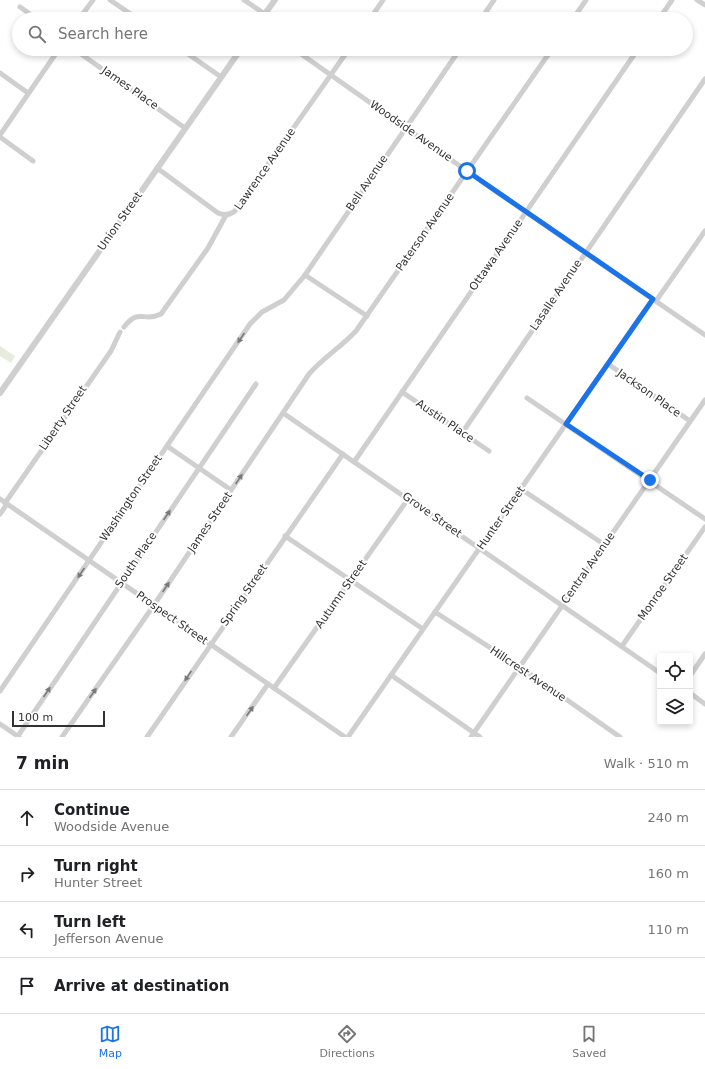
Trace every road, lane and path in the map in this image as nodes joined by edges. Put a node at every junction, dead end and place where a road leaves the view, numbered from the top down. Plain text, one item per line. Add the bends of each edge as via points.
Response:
1 (93, 0) edge
2 (110, 0) edge
3 (244, 0) edge
4 (275, 0) edge
5 (383, 0) edge
6 (494, 0) edge
7 (586, 0) edge
8 (672, 0) edge
9 (697, 0) edge
10 (705, 5) edge
11 (20, 8) dead end
12 (26, 12) edge
13 (85, 12) edge
14 (128, 12) edge
15 (258, 12) edge
16 (266, 12) edge
17 (375, 12) edge
18 (486, 12) edge
19 (578, 12) edge
20 (664, 12) edge
21 (54, 56) edge
22 (84, 56) edge
23 (191, 56) edge
24 (235, 56) edge
25 (304, 56) edge
26 (344, 56) edge
27 (455, 56) edge
28 (547, 56) edge
29 (633, 56) edge
30 (0, 73) edge
31 (331, 75) junction
32 (221, 77) junction
33 (705, 79) edge
34 (28, 93) junction
35 (405, 127) junction
36 (185, 128) junction
37 (0, 136) edge
38 (33, 161) dead end
39 (157, 168) junction
40 (467, 171) junction
41 (526, 212) junction
42 (226, 215) junction
43 (705, 231) edge
44 (586, 252) junction
45 (305, 275) junction
46 (655, 300) junction
47 (266, 310) joint
48 (367, 316) junction
49 (124, 327) dead end
50 (120, 332) dead end
51 (705, 335) edge
52 (608, 364) junction
53 (256, 384) dead end
54 (402, 392) junction
55 (0, 393) edge
56 (527, 398) dead end
57 (705, 400) edge
58 (283, 413) junction
59 (690, 421) junction
60 (566, 424) junction
61 (462, 433) junction
62 (167, 446) junction
63 (489, 451) dead end
64 (342, 454) junction
65 (354, 462) junction
66 (199, 468) junction
67 (650, 480) junction
68 (521, 488) junction
69 (232, 490) junction
70 (0, 499) edge
71 (408, 499) junction
72 (6, 503) junction
73 (0, 514) edge
74 (705, 519) edge
75 (705, 527) edge
76 (285, 536) junction
77 (605, 545) junction
78 (480, 548) junction
79 (89, 561) junction
80 (351, 580) junction
81 (121, 582) junction
82 (154, 605) junction
83 (563, 605) junction
84 (435, 612) junction
85 (423, 629) junction
86 (210, 644) junction
87 (622, 646) junction
88 (705, 654) edge
89 (520, 667) junction
90 (657, 671) edge
91 (693, 672) edge
92 (391, 675) junction
93 (268, 684) junction
94 (274, 688) junction
95 (0, 691) edge
96 (693, 695) edge
97 (705, 704) edge
98 (0, 724) edge
99 (473, 735) edge
100 (18, 736) edge
101 (62, 737) edge
102 (147, 737) edge
103 (231, 737) edge
104 (345, 737) edge
105 (348, 737) edge
106 (480, 737) edge
107 (620, 737) edge

1 - 13 street
2 - 14 street
3 - 15 street
4 - 16 street
5 - 17 street
6 - 18 street
7 - 19 street
8 - 20 street
9 - 10 street
11 - 12 street
21 - 34 street
22 - 36 street, James Place
23 - 32 street
24 - 32 street, Union Street
25 - 31 street, Woodside Avenue
26 - 31 street, Lawrence Avenue
27 - 35 street, Bell Avenue
28 - 40 street, Paterson Avenue
29 - 41 street, Ottawa Avenue
30 - 34 street
31 - 35 street, Woodside Avenue
31 - 42 street, Lawrence Avenue via 235,211
32 - 36 street, Union Street
33 - 44 street, Lasalle Avenue
34 - 37 street
35 - 40 street, Woodside Avenue
35 - 45 street, Bell Avenue
36 - 39 street, Union Street
37 - 38 street
39 - 42 street, Lawrence Avenue via 218,213
39 - 55 street, Union Street
40 - 41 street, Woodside Avenue
40 - 48 street, Paterson Avenue
41 - 44 street, Woodside Avenue
41 - 54 street, Ottawa Avenue
42 - 49 street via 208,248 161,314 154,318 137,316 130,319
43 - 46 street, Hunter Street
44 - 46 street, Woodside Avenue
44 - 61 street, Lasalle Avenue
45 - 47 street, Bell Avenue via 284,300
45 - 48 street
46 - 51 street, Woodside Avenue
46 - 52 street, Hunter Street
47 -> 62 street, Washington Street via 250,324
48 - 58 street, James Street via 348,340 316,366
50 - 72 street, Liberty Street via 111,351
52 - 59 street, Jackson Place
52 - 60 street, Hunter Street
53 - 66 street, South Place
54 - 61 street, Austin Place
54 - 65 street, Ottawa Avenue
56 - 60 street
57 - 59 street, Central Avenue
58 - 64 street, Grove Street
69 -> 58 street, James Street
59 - 67 street, Central Avenue
60 - 67 street
60 - 68 street, Hunter Street
61 - 63 street, Austin Place
62 - 66 street
62 - 79 street, Washington Street
64 - 65 street, Grove Street
64 - 76 street, Spring Street
65 - 71 street, Grove Street
66 - 69 street
81 -> 66 street, South Place
67 - 74 street
67 - 77 street, Central Avenue
68 - 77 street
68 - 78 street, Hunter Street
82 -> 69 street, James Street
70 - 72 street, Prospect Street
71 - 78 street, Grove Street
71 - 80 street, Autumn Street
72 - 73 street, Liberty Street
72 - 79 street, Prospect Street
75 - 87 street, Monroe Street
76 - 80 street
76 - 86 street, Spring Street
77 - 83 street, Central Avenue
78 - 83 street, Grove Street
78 - 84 street, Hunter Street
79 - 81 street, Prospect Street
79 -> 95 street, Washington Street
80 - 85 street
80 - 94 street, Autumn Street
81 - 82 street, Prospect Street
100 -> 81 street, South Place
82 - 86 street, Prospect Street
101 -> 82 street, James Street
83 - 87 street, Grove Street
83 - 89 street, Central Avenue
84 - 85 street, Hunter Street
84 - 89 street, Hillcrest Avenue
85 - 92 street, Hunter Street
86 - 93 street, Prospect Street
86 -> 102 street, Spring Street
87 - 90 street, Grove Street
88 - 91 street
89 - 99 street, Central Avenue
89 - 107 street, Hillcrest Avenue
92 - 99 street
92 - 105 street, Hunter Street
93 - 94 street, Prospect Street
103 -> 93 street
94 - 104 street, Prospect Street
96 - 97 street
98 - 100 street
99 - 106 street

